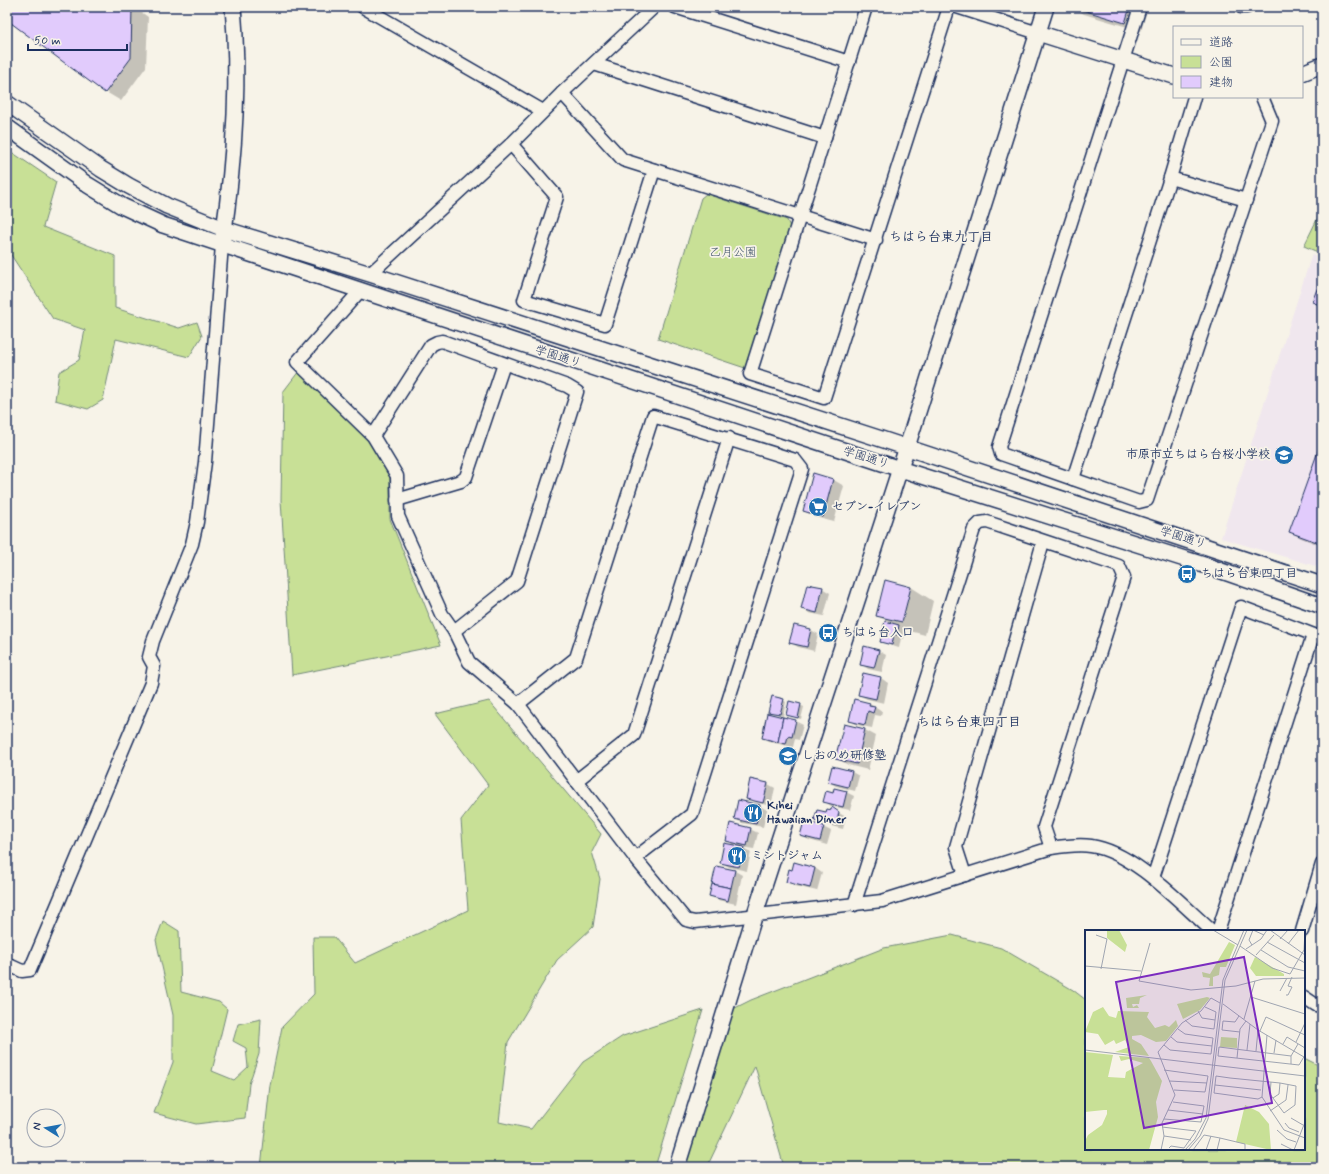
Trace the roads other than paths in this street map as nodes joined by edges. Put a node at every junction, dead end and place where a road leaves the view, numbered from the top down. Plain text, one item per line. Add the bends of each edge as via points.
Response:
1 (233, 7) edge
2 (363, 7) edge
3 (654, 7) edge
4 (675, 7) edge
5 (866, 7) edge
6 (949, 7) edge
7 (957, 7) edge
8 (1046, 7) edge
9 (1140, 7) edge
10 (1241, 7) edge
11 (1247, 7) edge
12 (1038, 33) junction
13 (1123, 60) junction
14 (849, 62) junction
15 (594, 64) junction
16 (1322, 65) edge
17 (1303, 74) edge
18 (1173, 76) edge
19 (562, 93) junction
20 (1194, 98) edge
21 (1262, 98) edge
22 (7, 102) edge
23 (543, 111) junction
24 (7, 127) edge
25 (825, 138) junction
26 (511, 144) junction
27 (654, 170) junction
28 (1170, 178) junction
29 (1246, 200) junction
30 (799, 216) junction
31 (224, 229) junction
32 (876, 240) junction
33 (222, 245) junction
34 (370, 274) junction
35 (360, 291) junction
36 (504, 364) junction
37 (373, 436) junction
38 (729, 438) junction
39 (907, 447) junction
40 (900, 469) junction
41 (1073, 479) junction
42 (397, 500) junction
43 (1043, 542) junction
44 (1322, 585) edge
45 (1322, 606) edge
46 (454, 632) junction
47 (1318, 636) edge
48 (518, 704) junction
49 (576, 781) junction
50 (1051, 848) junction
51 (635, 858) junction
52 (1322, 864) edge
53 (965, 875) junction
54 (1153, 878) junction
55 (854, 905) junction
56 (754, 917) junction
57 (1211, 930) edge
58 (1218, 930) edge
59 (1302, 930) edge
60 (7, 964) edge
61 (1305, 998) edge
62 (1322, 1006) edge
63 (677, 1167) edge

1 - 31 street via 236,119
2 - 23 street
3 - 15 street
4 - 14 street
5 - 14 street
6 - 32 street
7 - 12 street
8 - 12 street
9 - 13 street
10 - 11 street
12 - 13 street
12 - 39 street
13 - 18 street
13 - 41 street via 999,447 1001,454
14 - 25 street
15 - 19 street
15 - 25 street
16 - 17 street
19 - 23 street
19 - 27 street via 622,160
20 - 28 street
21 - 29 street via 1272,121
22 - 31 street, 学園通り via 129,186 167,206
23 - 26 street
24 - 33 street, 学園通り via 122,206
25 - 30 street
26 - 27 street via 557,197 524,300 605,324
26 - 34 street
27 - 30 street
28 - 29 street
28 - 41 street
29 - 41 street via 1147,500 1139,502
30 - 32 street
30 - 32 street via 750,374 824,398
31 - 33 street
31 - 34 street, 学園通り
33 - 35 street, 学園通り
33 - 60 street via 197,522 192,544 153,642 149,657 154,666 151,683 30,970 22,971
34 - 39 street, 学園通り
35 - 37 street via 297,362
35 - 40 street, 学園通り
36 - 37 street via 442,341 431,345
36 - 42 street via 466,477 461,481
36 - 46 street via 567,386 577,392 576,398 517,581
37 - 42 street via 397,476
38 - 48 street via 653,416 576,658
38 - 49 street via 634,736
38 - 51 street via 795,460 802,469 692,814
39 - 40 street
39 - 44 street, 学園通り
40 - 45 street, 学園通り via 1210,567
40 - 56 street
42 - 46 street via 398,516 442,614
43 - 50 street via 1119,566 1124,577 1044,827
43 - 53 street via 956,847
43 - 55 street via 987,522 980,523 974,529
46 - 48 street via 469,662
47 - 54 street via 1241,607
47 - 58 street
48 - 49 street
49 - 51 street
50 - 53 street
50 - 54 street via 1077,845 1109,850 1130,860
51 - 56 street via 686,920 695,922
52 - 59 street
53 - 55 street via 882,901
54 - 57 street
55 - 56 street
56 - 63 street
61 - 62 street

